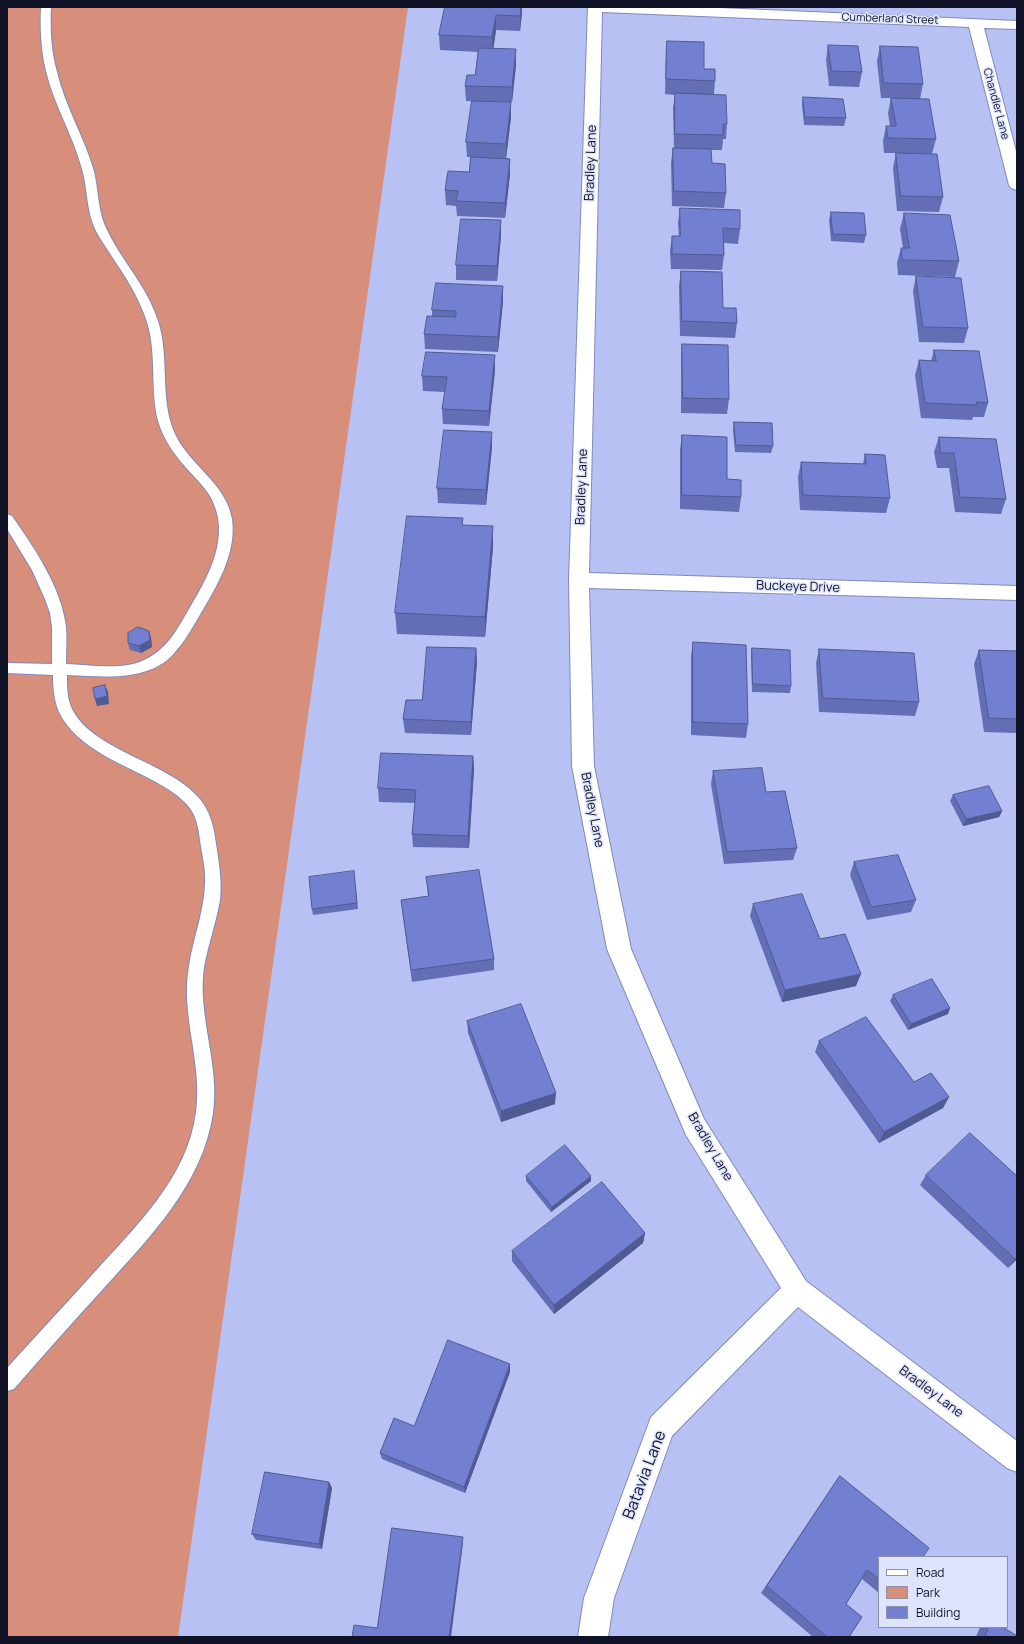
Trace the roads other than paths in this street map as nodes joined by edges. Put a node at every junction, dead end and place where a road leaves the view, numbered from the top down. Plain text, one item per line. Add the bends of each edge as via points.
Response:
1 (46, 7) edge
2 (595, 7) edge
3 (975, 23) junction
4 (1017, 25) edge
5 (1017, 185) edge
6 (7, 518) edge
7 (579, 580) junction
8 (1017, 593) edge
9 (7, 668) edge
10 (60, 670) junction
11 (796, 1290) junction
12 (7, 1382) edge
13 (1017, 1458) edge
14 (593, 1637) edge

1 - 10 lane via 45,30 52,76 87,166 97,220 140,291 153,325 158,346 162,406 167,428 178,449 223,507 226,526 223,550 212,582 169,650 143,667 126,671
2 - 3 street, Cumberland Street
2 - 7 street, Bradley Lane
3 - 4 street, Cumberland Street
3 - 5 street, Chandler Lane
6 - 10 lane via 33,561 56,610
7 - 8 street, Buckeye Drive
7 - 11 street, Bradley Lane via 584,766 619,949 695,1127
9 - 10 lane
10 - 12 lane via 64,708 76,726 108,749 147,769 183,792 198,807 203,817 213,887 208,918 196,961 195,982 207,1096 200,1134 184,1172 169,1198 152,1222
11 - 13 street, Bradley Lane
11 - 14 street, Batavia Lane via 660,1428 599,1598

